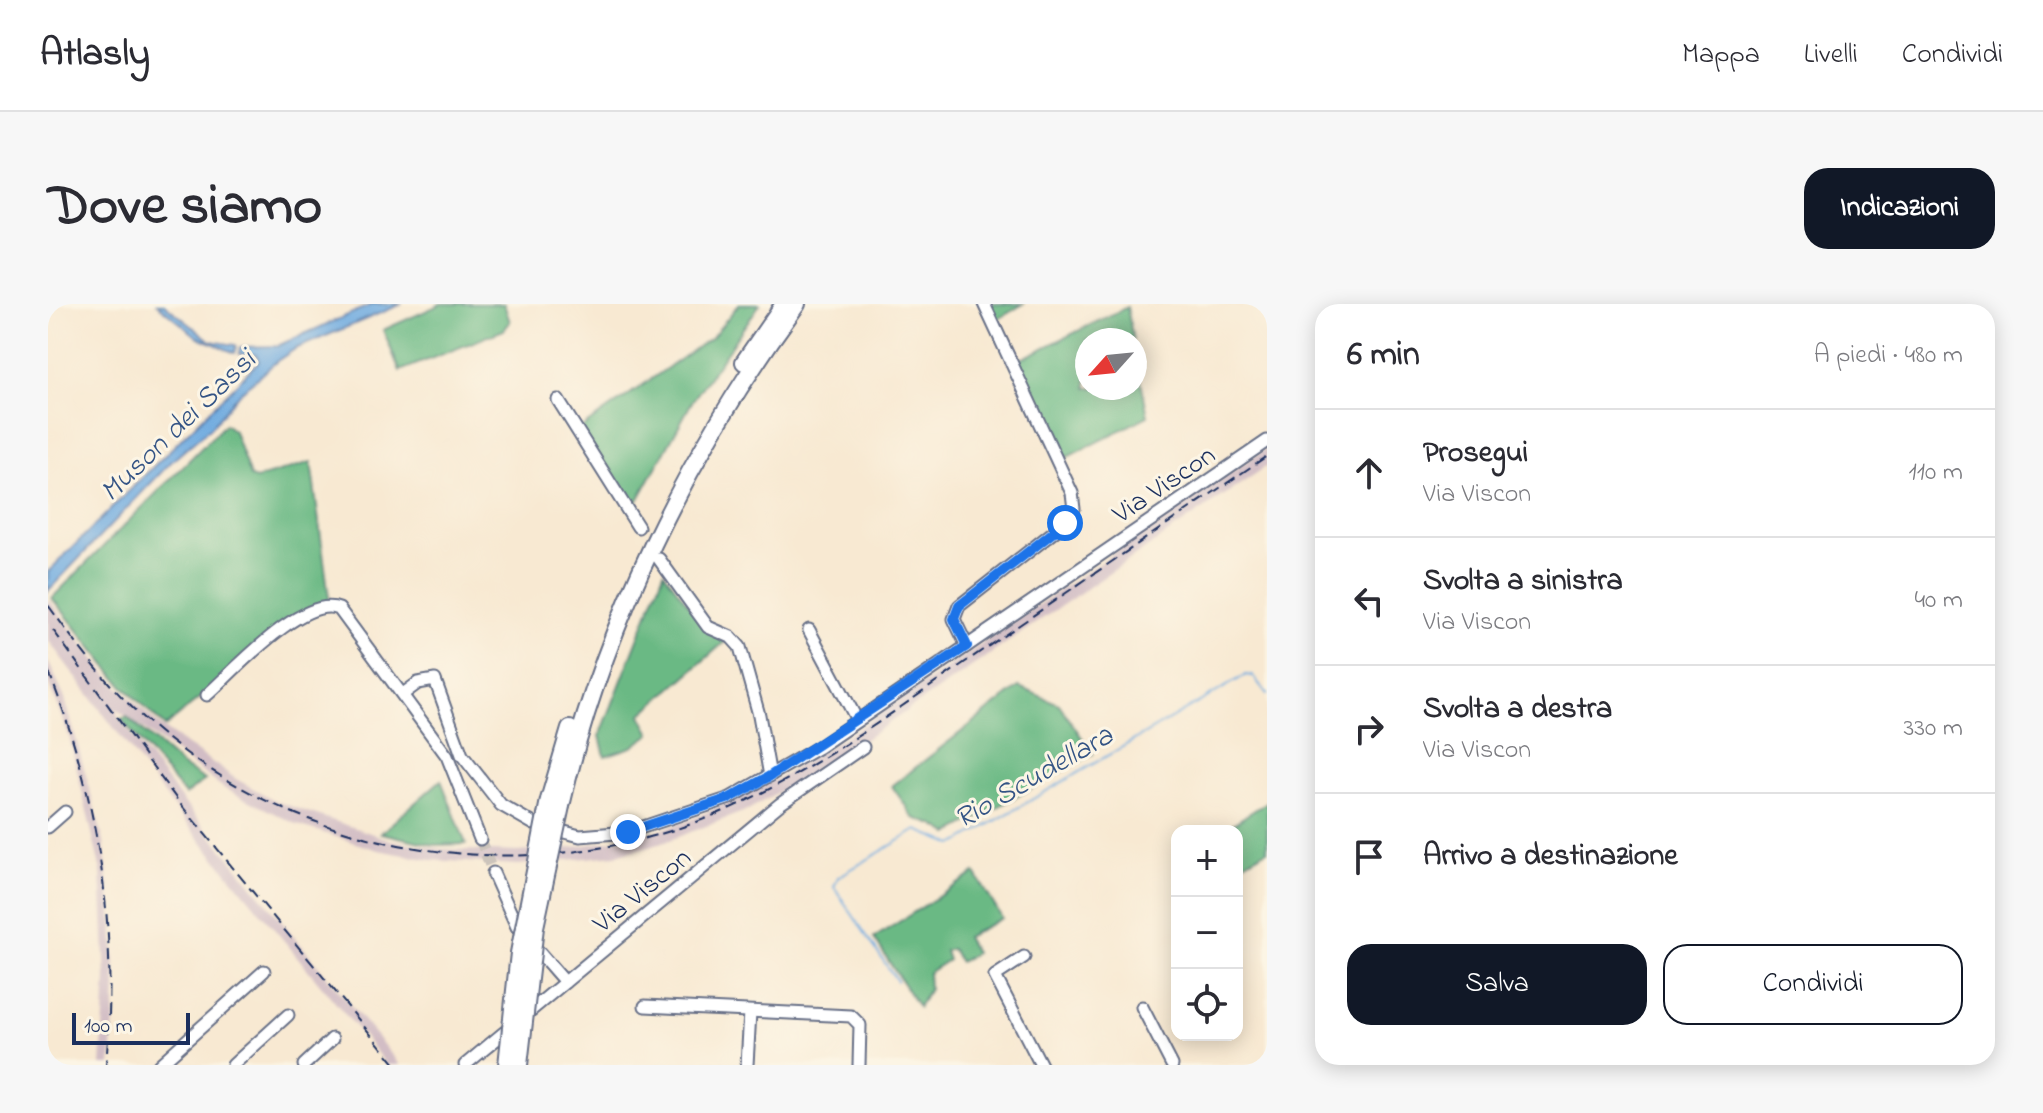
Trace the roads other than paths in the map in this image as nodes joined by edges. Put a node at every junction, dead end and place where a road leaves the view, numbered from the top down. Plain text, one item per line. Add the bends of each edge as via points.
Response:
1 (784, 304) edge
2 (797, 304) edge
3 (984, 304) edge
4 (558, 400) dead end
5 (1267, 441) edge
6 (638, 527) dead end
7 (659, 559) dead end
8 (809, 630) dead end
9 (967, 646) junction
10 (403, 694) junction
11 (207, 695) dead end
12 (857, 720) junction
13 (863, 747) dead end
14 (770, 776) junction
15 (555, 803) junction
16 (65, 812) dead end
17 (48, 827) edge
18 (480, 839) tunnel mouth
19 (493, 873) tunnel mouth
20 (1024, 957) dead end
21 (264, 971) dead end
22 (565, 982) junction
23 (645, 1006) dead end
24 (1142, 1007) dead end
25 (750, 1012) junction
26 (288, 1015) dead end
27 (332, 1039) dead end
28 (159, 1065) edge
29 (233, 1065) edge
30 (304, 1065) edge
31 (465, 1065) edge
32 (507, 1065) edge
33 (519, 1065) edge
34 (747, 1065) edge
35 (859, 1065) edge
36 (1041, 1065) edge
37 (1172, 1065) edge

1 - 15 highway via 706,422 641,548 596,652
2 - 15 highway via 720,421 655,542 605,658
3 - 9 street, Via Viscon via 1074,502 1065,523 954,612
4 - 6 street
5 - 9 street, Via Viscon
7 - 14 street via 708,627 740,647
8 - 12 street
9 - 12 street, Via Viscon
10 - 11 street via 334,607 293,619
10 - 14 street, Via Viscon via 418,683 435,680 470,770 501,805 534,824 567,834 628,832 730,798
10 - 18 street via 447,756
12 - 14 street, Via Viscon
13 - 22 street, Via Viscon via 804,785
15 - 32 highway, bridge via 521,938
15 - 33 highway, bridge
16 - 17 street
19 - 22 street via 517,927
20 - 36 street via 995,976
21 - 28 street
22 - 31 street, Via Viscon
23 - 25 street
24 - 37 street
25 - 34 street
25 - 35 street via 851,1016 860,1025
26 - 29 street
27 - 30 street

